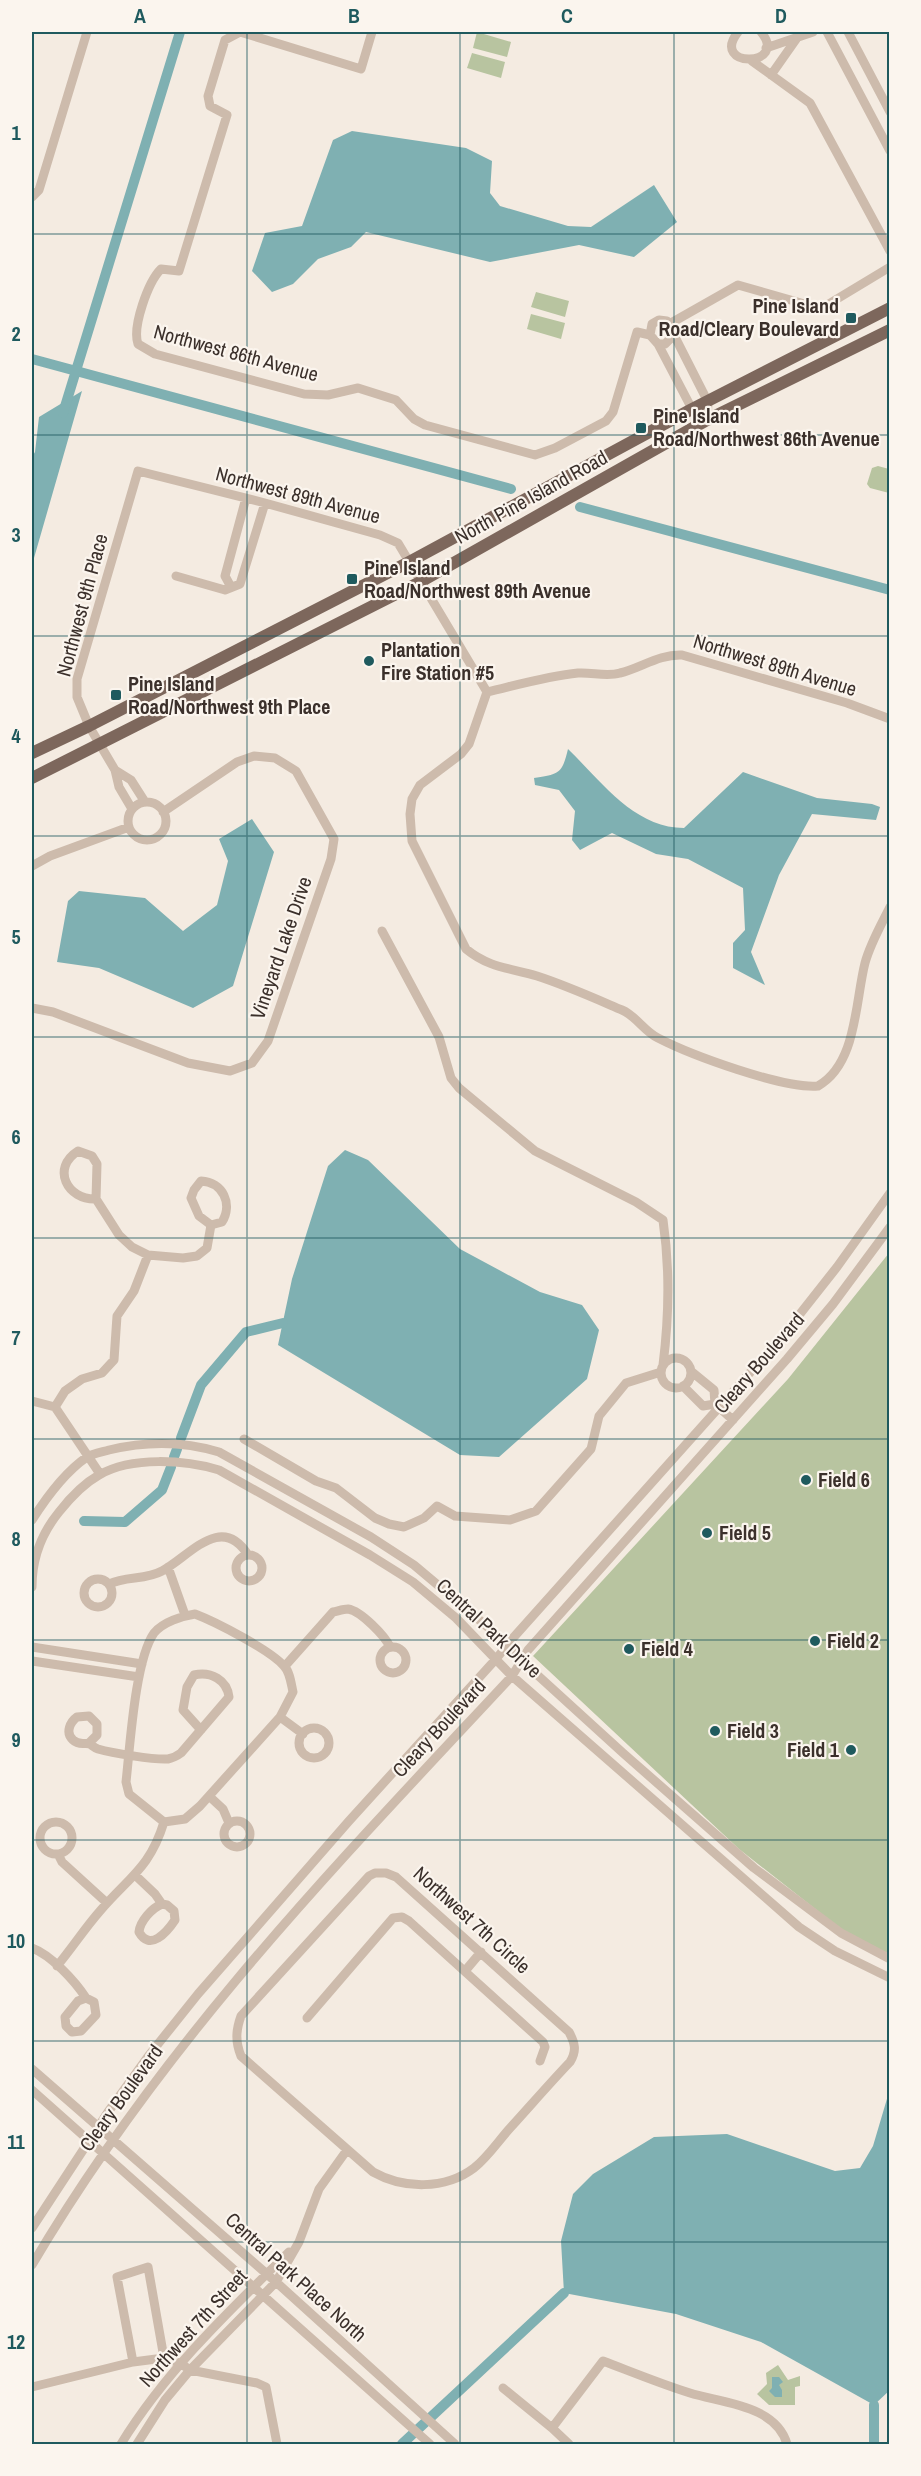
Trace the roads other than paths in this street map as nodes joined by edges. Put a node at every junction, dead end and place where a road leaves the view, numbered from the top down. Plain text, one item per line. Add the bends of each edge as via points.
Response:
1 (87, 32) edge
2 (372, 32) edge
3 (738, 32) edge
4 (761, 32) edge
5 (813, 32) edge
6 (827, 32) edge
7 (848, 32) edge
8 (798, 38) junction
9 (766, 48) junction
10 (752, 61) junction
11 (771, 75) junction
12 (890, 112) edge
13 (890, 151) edge
14 (32, 197) edge
15 (890, 251) edge
16 (890, 267) edge
17 (890, 308) edge
18 (670, 323) junction
19 (890, 330) edge
20 (650, 335) junction
21 (674, 335) junction
22 (658, 344) junction
23 (708, 402) junction
24 (692, 410) junction
25 (707, 420) junction
26 (138, 471) joint
27 (246, 498) junction
28 (265, 503) junction
29 (409, 562) junction
30 (176, 576) dead end
31 (420, 582) junction
32 (231, 587) junction
33 (487, 692) junction
34 (890, 719) edge
35 (89, 726) junction
36 (99, 746) junction
37 (32, 753) edge
38 (115, 770) junction
39 (32, 778) edge
40 (145, 802) junction
41 (132, 809) junction
42 (163, 812) junction
43 (129, 827) junction
44 (32, 866) edge
45 (890, 907) edge
46 (382, 931) dead end
47 (32, 1008) edge
48 (890, 1193) edge
49 (96, 1198) junction
50 (211, 1225) junction
51 (890, 1227) edge
52 (148, 1255) junction
53 (667, 1337) junction
54 (680, 1358) junction
55 (662, 1369) junction
56 (692, 1372) junction
57 (683, 1386) junction
58 (32, 1401) edge
59 (717, 1406) junction
60 (55, 1407) junction
61 (733, 1420) junction
62 (244, 1439) dead end
63 (88, 1456) junction
64 (100, 1474) junction
65 (32, 1520) edge
66 (248, 1555) dead end
67 (168, 1567) junction
68 (108, 1584) dead end
69 (32, 1587) edge
70 (185, 1615) junction
71 (507, 1646) junction
72 (32, 1647) edge
73 (390, 1647) dead end
74 (496, 1659) junction
75 (32, 1661) edge
76 (522, 1661) junction
77 (142, 1664) junction
78 (285, 1666) junction
79 (512, 1676) junction
80 (139, 1677) junction
81 (280, 1717) junction
82 (201, 1730) junction
83 (303, 1734) dead end
84 (89, 1743) dead end
85 (129, 1754) junction
86 (209, 1796) junction
87 (164, 1822) junction
88 (229, 1823) dead end
89 (58, 1854) dead end
90 (135, 1875) junction
91 (107, 1903) junction
92 (162, 1904) dead end
93 (32, 1948) edge
94 (481, 1952) junction
95 (890, 1959) edge
96 (57, 1966) junction
97 (465, 1971) junction
98 (890, 1978) edge
99 (86, 1998) dead end
100 (306, 2018) dead end
101 (540, 2061) dead end
102 (32, 2069) edge
103 (32, 2090) edge
104 (99, 2126) junction
105 (113, 2138) junction
106 (89, 2139) junction
107 (347, 2150) junction
108 (103, 2152) junction
109 (32, 2228) edge
110 (299, 2242) junction
111 (32, 2265) edge
112 (266, 2275) junction
113 (276, 2282) junction
114 (253, 2286) junction
115 (264, 2295) junction
116 (164, 2358) junction
117 (133, 2362) junction
118 (180, 2363) junction
119 (190, 2370) junction
120 (32, 2387) edge
121 (504, 2388) dead end
122 (552, 2428) junction
123 (121, 2445) edge
124 (137, 2445) edge
125 (277, 2445) edge
126 (430, 2445) edge
127 (455, 2445) edge
128 (569, 2445) edge
129 (787, 2445) edge

1 - 14 street via 39,190
2 - 20 street, Northwest 86th Avenue via 361,69 240,32 225,40 208,96 210,106 227,115 179,271 161,269 153,277 136,329 138,344 155,354 304,394 328,395 358,388 396,400 425,425 535,455 606,421 613,412 637,332
3 - 10 street via 733,40 734,51 742,59
4 - 9 street
5 - 8 street
6 - 13 street
7 - 12 street
8 - 9 street
8 - 11 street
9 - 10 street
10 - 11 street
11 - 15 street via 810,103
16 - 18 street, Northwest 86th Avenue via 828,305 815,307 738,285
17 - 23 main road, North Pine Island Road
18 - 20 street, Northwest 86th Avenue via 655,322
18 - 21 street
19 - 25 main road, North Pine Island Road
20 - 22 street
21 - 22 street via 669,342
21 - 23 street
22 - 24 street
23 - 24 main road, North Pine Island Road
23 - 25 street
24 - 25 street
24 - 29 main road, North Pine Island Road
25 - 31 main road, North Pine Island Road
26 - 27 street, Northwest 89th Avenue
26 - 35 street, Northwest 9th Place via 77,679 77,697
27 - 28 street, Northwest 89th Avenue
27 - 32 street via 225,576
28 - 29 street, Northwest 89th Avenue via 380,535 398,543
28 - 32 street via 240,584
29 - 31 street, Northwest 89th Avenue
29 - 35 main road, North Pine Island Road
30 - 32 street via 225,590
31 - 33 street, Northwest 89th Avenue
31 - 36 main road, North Pine Island Road
33 - 34 street, Northwest 89th Avenue via 580,673 620,673 663,656 682,655 839,700
33 - 45 street via 469,744 420,785 410,814 412,841 466,949 490,965 538,977 625,1011 656,1037 715,1062 807,1087 818,1086 837,1071 852,1034 865,962
35 - 36 street, Northwest 9th Place
35 - 37 main road, North Pine Island Road
36 - 38 street, Northwest 9th Place
36 - 39 main road, North Pine Island Road
38 - 40 street via 131,780
38 - 41 street via 119,787
40 - 41 street
40 - 42 street
41 - 43 street
42 - 43 street via 165,824 154,838 136,837
42 - 47 street, Vineyard Lake Drive via 237,762 254,756 275,758 296,771 333,838 331,859 268,1041 252,1063 230,1071 188,1063 53,1012
43 - 44 street
46 - 53 street via 439,1037 451,1078 459,1088 535,1151 636,1202 663,1220 669,1257
48 - 59 street, Cleary Boulevard via 817,1294
49 - 49 street via 97,1164 92,1156 78,1151 67,1162 64,1181 80,1197
49 - 52 street via 118,1234
50 - 50 street via 222,1222 228,1213 227,1202 211,1182 201,1182 191,1198 199,1216
50 - 52 street via 207,1248 197,1256
51 - 61 street, Cleary Boulevard via 828,1311
52 - 60 street via 134,1291 117,1316 114,1360 102,1373 82,1379 65,1391
53 - 54 street
53 - 55 street
54 - 55 street via 671,1359
54 - 56 street
55 - 57 street via 664,1381 670,1387
55 - 62 street via 626,1383 598,1416 591,1449 536,1511 510,1520 454,1516 437,1506 424,1518 404,1527 389,1524 336,1488 316,1481
56 - 57 street
56 - 59 street via 714,1390
57 - 59 street via 703,1406
58 - 60 street
59 - 61 street
59 - 71 street, Cleary Boulevard
60 - 63 street
61 - 76 street, Cleary Boulevard
63 - 64 street
63 - 65 street, Central Park Drive via 50,1493
63 - 71 street, Central Park Drive via 154,1443 193,1444 219,1452 414,1565
64 - 69 street, Central Park Drive via 71,1496 46,1528 39,1543
64 - 74 street, Central Park Drive via 156,1461 195,1462 219,1470 413,1582
66 - 67 street via 236,1541 214,1538 202,1542
67 - 68 street
67 - 70 street
70 - 77 street via 156,1631 145,1649
70 - 78 street via 195,1614 215,1622
71 - 74 street, Cleary Boulevard
71 - 76 street, Central Park Drive
72 - 77 street
73 - 78 street via 386,1637 357,1614 341,1610 333,1612
74 - 79 street, Central Park Drive
74 - 104 street, Cleary Boulevard via 236,1948 150,2054
75 - 80 street
76 - 79 street, Cleary Boulevard
76 - 95 street, Central Park Drive via 754,1869 841,1934
77 - 80 street
78 - 81 street via 293,1692
79 - 98 street, Central Park Drive via 799,1926 835,1951
79 - 105 street, Cleary Boulevard via 260,1949
80 - 85 street
81 - 83 street
81 - 86 street
82 - 82 street via 183,1710 187,1687 194,1675 202,1673 221,1680 229,1697
82 - 85 street via 175,1757
84 - 85 street via 96,1749
85 - 87 street via 129,1794
86 - 87 street via 185,1819
86 - 88 street via 223,1809
87 - 90 street via 158,1842
89 - 91 street
90 - 91 street
90 - 92 street
91 - 96 street
93 - 96 street
94 - 97 street
94 - 107 street, Northwest 7th Circle via 569,2032 576,2050 570,2062 475,2168 448,2182 415,2184 383,2177
94 - 107 street, Northwest 7th Circle via 396,1877 386,1872 375,1873 241,2016 236,2039 241,2055
96 - 99 street
97 - 100 street via 409,1921 393,1918
97 - 101 street via 543,2042
102 - 104 street, Central Park Place North
103 - 106 street, Central Park Place North
104 - 105 street, Central Park Place North
104 - 106 street, Cleary Boulevard
105 - 108 street, Cleary Boulevard
105 - 112 street, Central Park Place North
106 - 108 street, Central Park Place North
106 - 109 street, Cleary Boulevard
107 - 110 street, Northwest 7th Street via 319,2189
108 - 111 street, Cleary Boulevard
108 - 114 street, Central Park Place North
110 - 112 street, Northwest 7th Street
110 - 113 street, Northwest 7th Street
112 - 113 street, Central Park Place North
112 - 114 street, Northwest 7th Street
113 - 115 street, Northwest 7th Street
113 - 127 street, Central Park Place North
114 - 115 street, Central Park Place North
114 - 118 street, Northwest 7th Street
115 - 119 street, Northwest 7th Street
115 - 126 street, Central Park Place North
116 - 117 street
116 - 117 street via 148,2267 117,2277
116 - 118 street
117 - 120 street
118 - 119 street
118 - 123 street, Northwest 7th Street via 155,2392
119 - 124 street, Northwest 7th Street via 165,2400
119 - 125 street via 266,2386
121 - 122 street
122 - 128 street
122 - 129 street via 603,2361 690,2393 749,2408 770,2420

